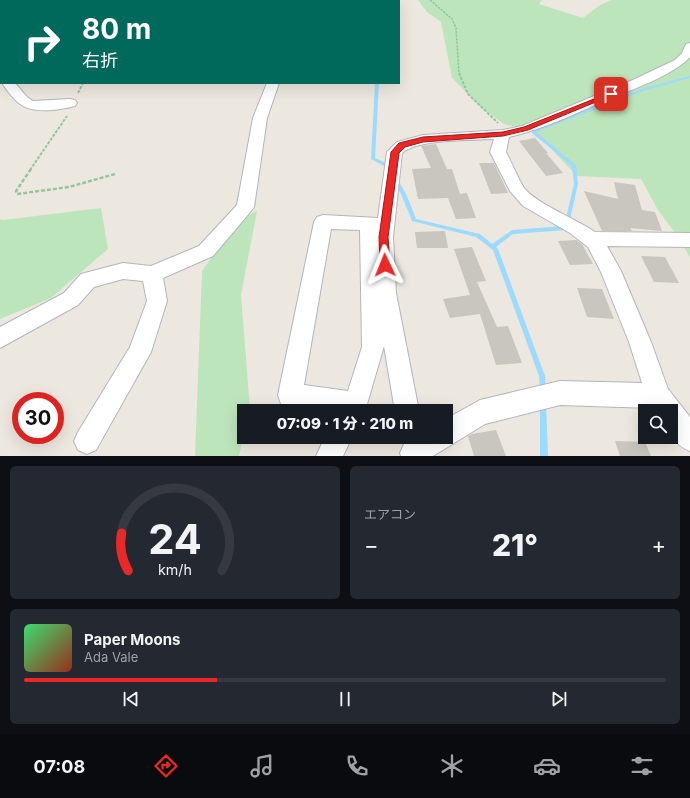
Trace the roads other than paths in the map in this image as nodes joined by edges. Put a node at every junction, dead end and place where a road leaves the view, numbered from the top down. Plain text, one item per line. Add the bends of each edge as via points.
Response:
1 (690, 46) edge
2 (9, 84) edge
3 (273, 84) edge
4 (70, 103) road end
5 (503, 134) junction
6 (377, 224) junction
7 (583, 233) junction
8 (690, 240) edge
9 (152, 274) junction
10 (0, 338) edge
11 (337, 404) edge
12 (355, 404) edge
13 (406, 404) edge
14 (641, 404) edge
15 (665, 404) edge
16 (678, 422) edge
17 (453, 429) edge
18 (690, 438) edge
19 (87, 441) dead end
20 (335, 444) edge
21 (424, 444) edge
22 (412, 449) edge
23 (329, 456) edge

1 - 5 street via 687,54 679,62 639,82 545,122
2 - 4 street via 31,105
3 - 9 street via 260,118 245,207 206,251
5 - 6 street via 423,139 402,145 395,152 392,176
5 - 7 street via 498,152 518,191 529,202
6 - 11 street via 323,222 290,396
6 - 12 street via 373,347
6 - 13 street via 384,237 386,293
7 - 8 street
7 - 15 street via 595,242 611,271
9 - 10 street via 123,271 88,280 71,299
9 - 19 street via 157,301 140,352
14 - 17 street via 557,394 480,413
16 - 18 street
20 - 23 street
21 - 22 street

